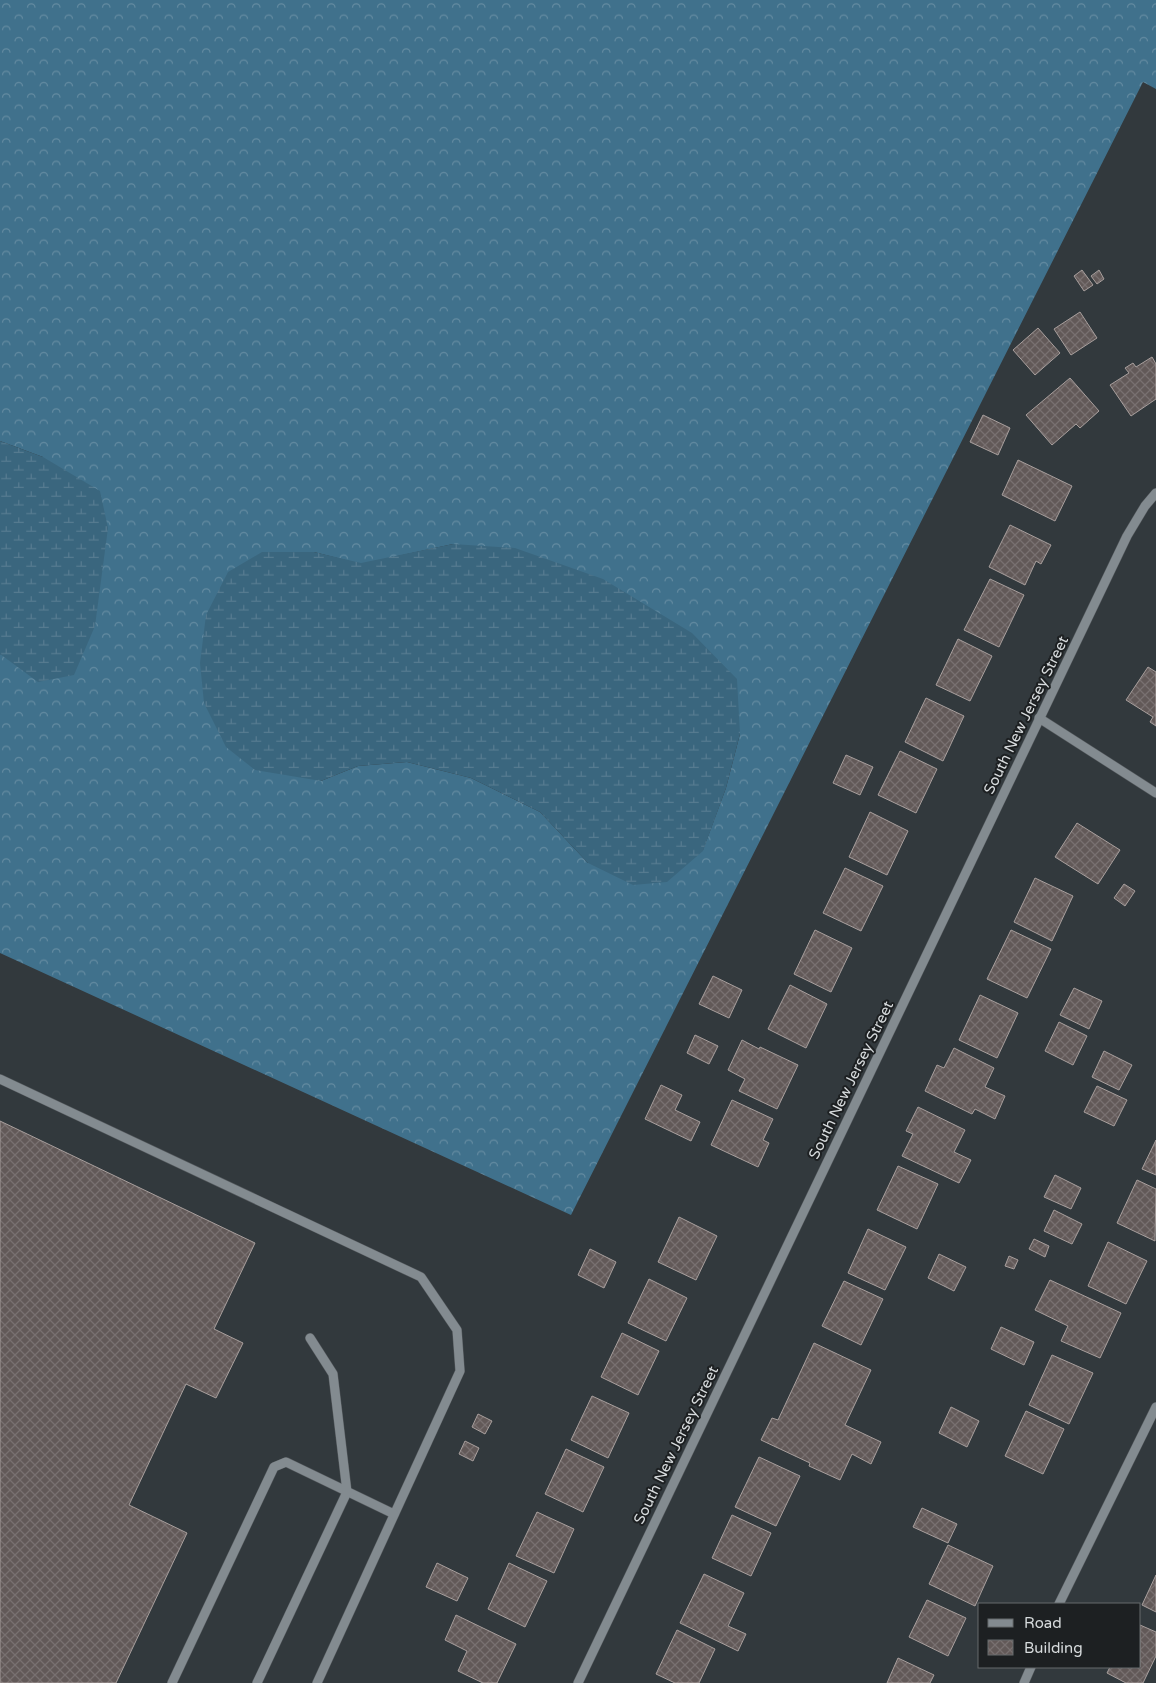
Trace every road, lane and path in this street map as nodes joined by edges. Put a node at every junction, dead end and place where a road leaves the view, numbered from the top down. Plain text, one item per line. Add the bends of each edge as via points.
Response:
1 (1156, 493) edge
2 (1039, 718) junction
3 (1156, 793) edge
4 (0, 1079) edge
5 (310, 1338) dead end
6 (1155, 1412) edge
7 (347, 1492) junction
8 (394, 1514) junction
9 (1060, 1603) edge
10 (1031, 1668) edge
11 (172, 1683) edge
12 (257, 1683) edge
13 (316, 1683) edge
14 (578, 1683) edge
15 (1024, 1683) edge

1 - 2 street, South New Jersey Street via 1127,536
2 - 3 street
2 - 14 street, South New Jersey Street
4 - 8 street via 421,1277 456,1330 460,1371
5 - 7 street via 333,1374
6 - 9 street
7 - 8 street
7 - 11 street via 286,1462 274,1467
7 - 12 street
8 - 13 street
10 - 15 street

